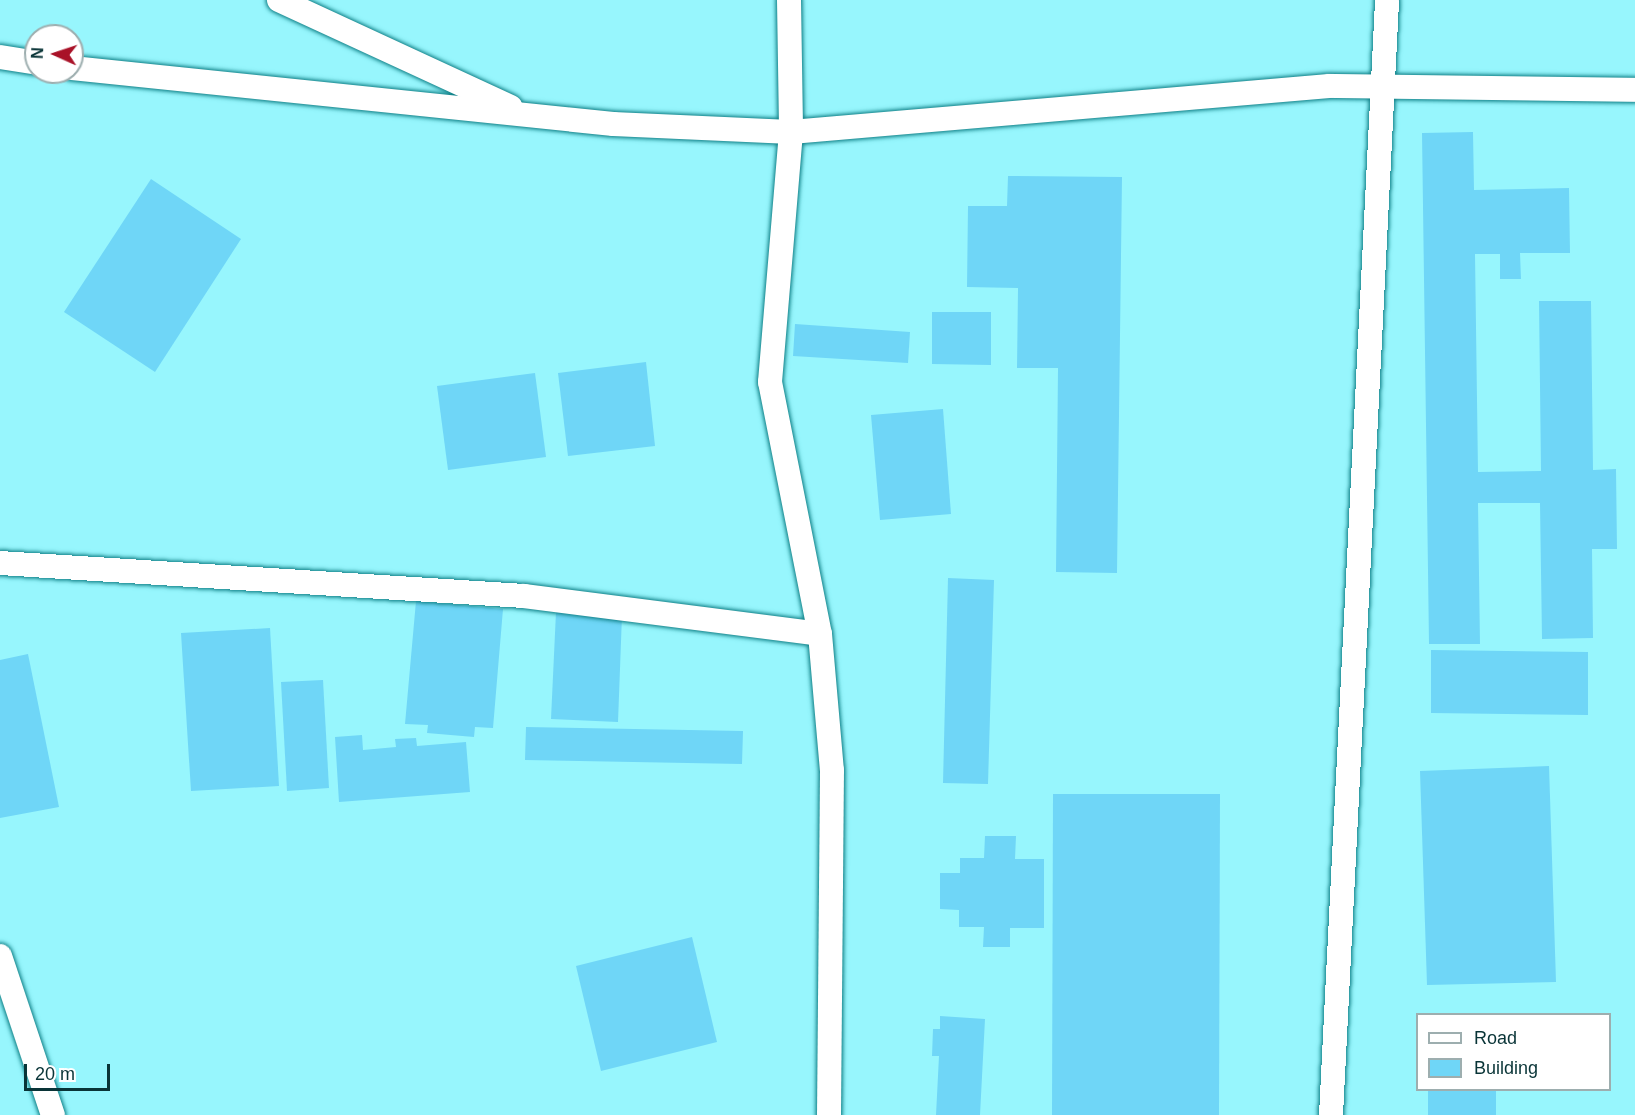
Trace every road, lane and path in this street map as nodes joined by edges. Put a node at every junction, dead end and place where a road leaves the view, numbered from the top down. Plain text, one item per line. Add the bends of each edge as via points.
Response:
1 (279, 0) edge
2 (789, 0) edge
3 (1387, 0) edge
4 (0, 57) edge
5 (24, 61) edge
6 (84, 69) edge
7 (1383, 85) junction
8 (1635, 90) edge
9 (530, 116) junction
10 (791, 132) junction
11 (0, 563) edge
12 (820, 634) junction
13 (0, 956) edge
14 (54, 1115) edge
15 (829, 1115) edge
16 (1331, 1115) edge

1 - 9 street
2 - 10 street
3 - 7 street
4 - 5 street
6 - 9 street
7 - 8 street
7 - 10 street
7 - 16 street
9 - 10 street
10 - 12 street via 770,382
11 - 12 street via 524,596
12 - 15 street via 832,770
13 - 14 street

